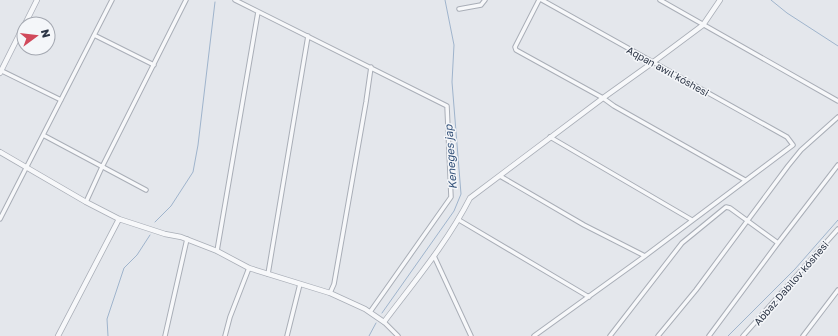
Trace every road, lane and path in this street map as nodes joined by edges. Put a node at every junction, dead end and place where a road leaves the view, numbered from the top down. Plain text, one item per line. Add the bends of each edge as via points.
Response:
1 (37, 0) edge
2 (112, 0) edge
3 (186, 0) edge
4 (235, 0) edge
5 (486, 0) edge
6 (541, 0) edge
7 (660, 0) edge
8 (720, 0) edge
9 (458, 10) dead end
10 (258, 12) junction
11 (29, 16) edge
12 (703, 24) junction
13 (94, 35) junction
14 (308, 36) junction
15 (16, 40) edge
16 (652, 63) junction
17 (154, 65) junction
18 (371, 67) junction
19 (0, 71) edge
20 (603, 98) junction
21 (61, 100) junction
22 (838, 101) edge
23 (838, 117) edge
24 (43, 135) junction
25 (550, 137) junction
26 (0, 152) edge
27 (838, 165) edge
28 (102, 167) junction
29 (27, 168) junction
30 (500, 176) junction
31 (745, 180) junction
32 (146, 190) dead end
33 (86, 202) junction
34 (0, 219) edge
35 (118, 219) junction
36 (459, 220) junction
37 (692, 220) junction
38 (748, 220) junction
39 (838, 229) edge
40 (187, 239) junction
41 (778, 243) junction
42 (217, 251) junction
43 (434, 256) junction
44 (644, 256) junction
45 (249, 268) junction
46 (268, 274) junction
47 (300, 284) junction
48 (838, 290) edge
49 (330, 293) junction
50 (589, 297) junction
51 (370, 312) junction
52 (384, 322) junction
53 (612, 335) edge
54 (58, 336) edge
55 (164, 336) edge
56 (225, 336) edge
57 (287, 336) edge
58 (398, 336) edge
59 (471, 336) edge
60 (534, 336) edge
61 (658, 336) edge
62 (709, 336) edge
63 (743, 336) edge
64 (803, 336) edge

1 - 11 street
2 - 13 street
3 - 17 street
4 - 10 street
5 - 9 street via 481,5
6 - 16 street, Aqpan awıl kóshesi
6 - 20 street via 515,47 516,50
7 - 12 street
8 - 12 street
10 - 14 street
10 - 42 street
12 - 16 street
12 - 22 street
13 - 17 street
13 - 21 street
14 - 18 street
14 - 46 street
15 - 19 street
16 - 20 street
16 - 31 street, Aqpan awıl kóshesi via 787,137 793,145
17 - 28 street
18 - 49 street via 334,284
18 - 51 street via 447,106 451,197
19 - 21 street
20 - 25 street
20 - 31 street
21 - 24 street
23 - 38 street via 801,150
24 - 28 street
24 - 29 street
25 - 30 street
25 - 37 street
26 - 29 street
27 - 41 street
28 - 32 street
28 - 33 street
29 - 33 street
29 - 34 street
30 - 36 street via 470,198
30 - 44 street via 584,226
31 - 37 street
33 - 35 street
35 - 40 street
35 - 54 street
36 - 43 street
36 - 50 street
37 - 44 street
38 - 41 street
38 - 53 street via 726,207 682,243
38 - 61 street
39 - 63 street, Abbaz Dabilov kóshesi
40 - 42 street
40 - 55 street
41 - 62 street
42 - 45 street
43 - 52 street
43 - 59 street
44 - 50 street
45 - 46 street
45 - 56 street
46 - 47 street
47 - 49 street
47 - 57 street
48 - 64 street
49 - 51 street
50 - 60 street
51 - 52 street
52 - 58 street

